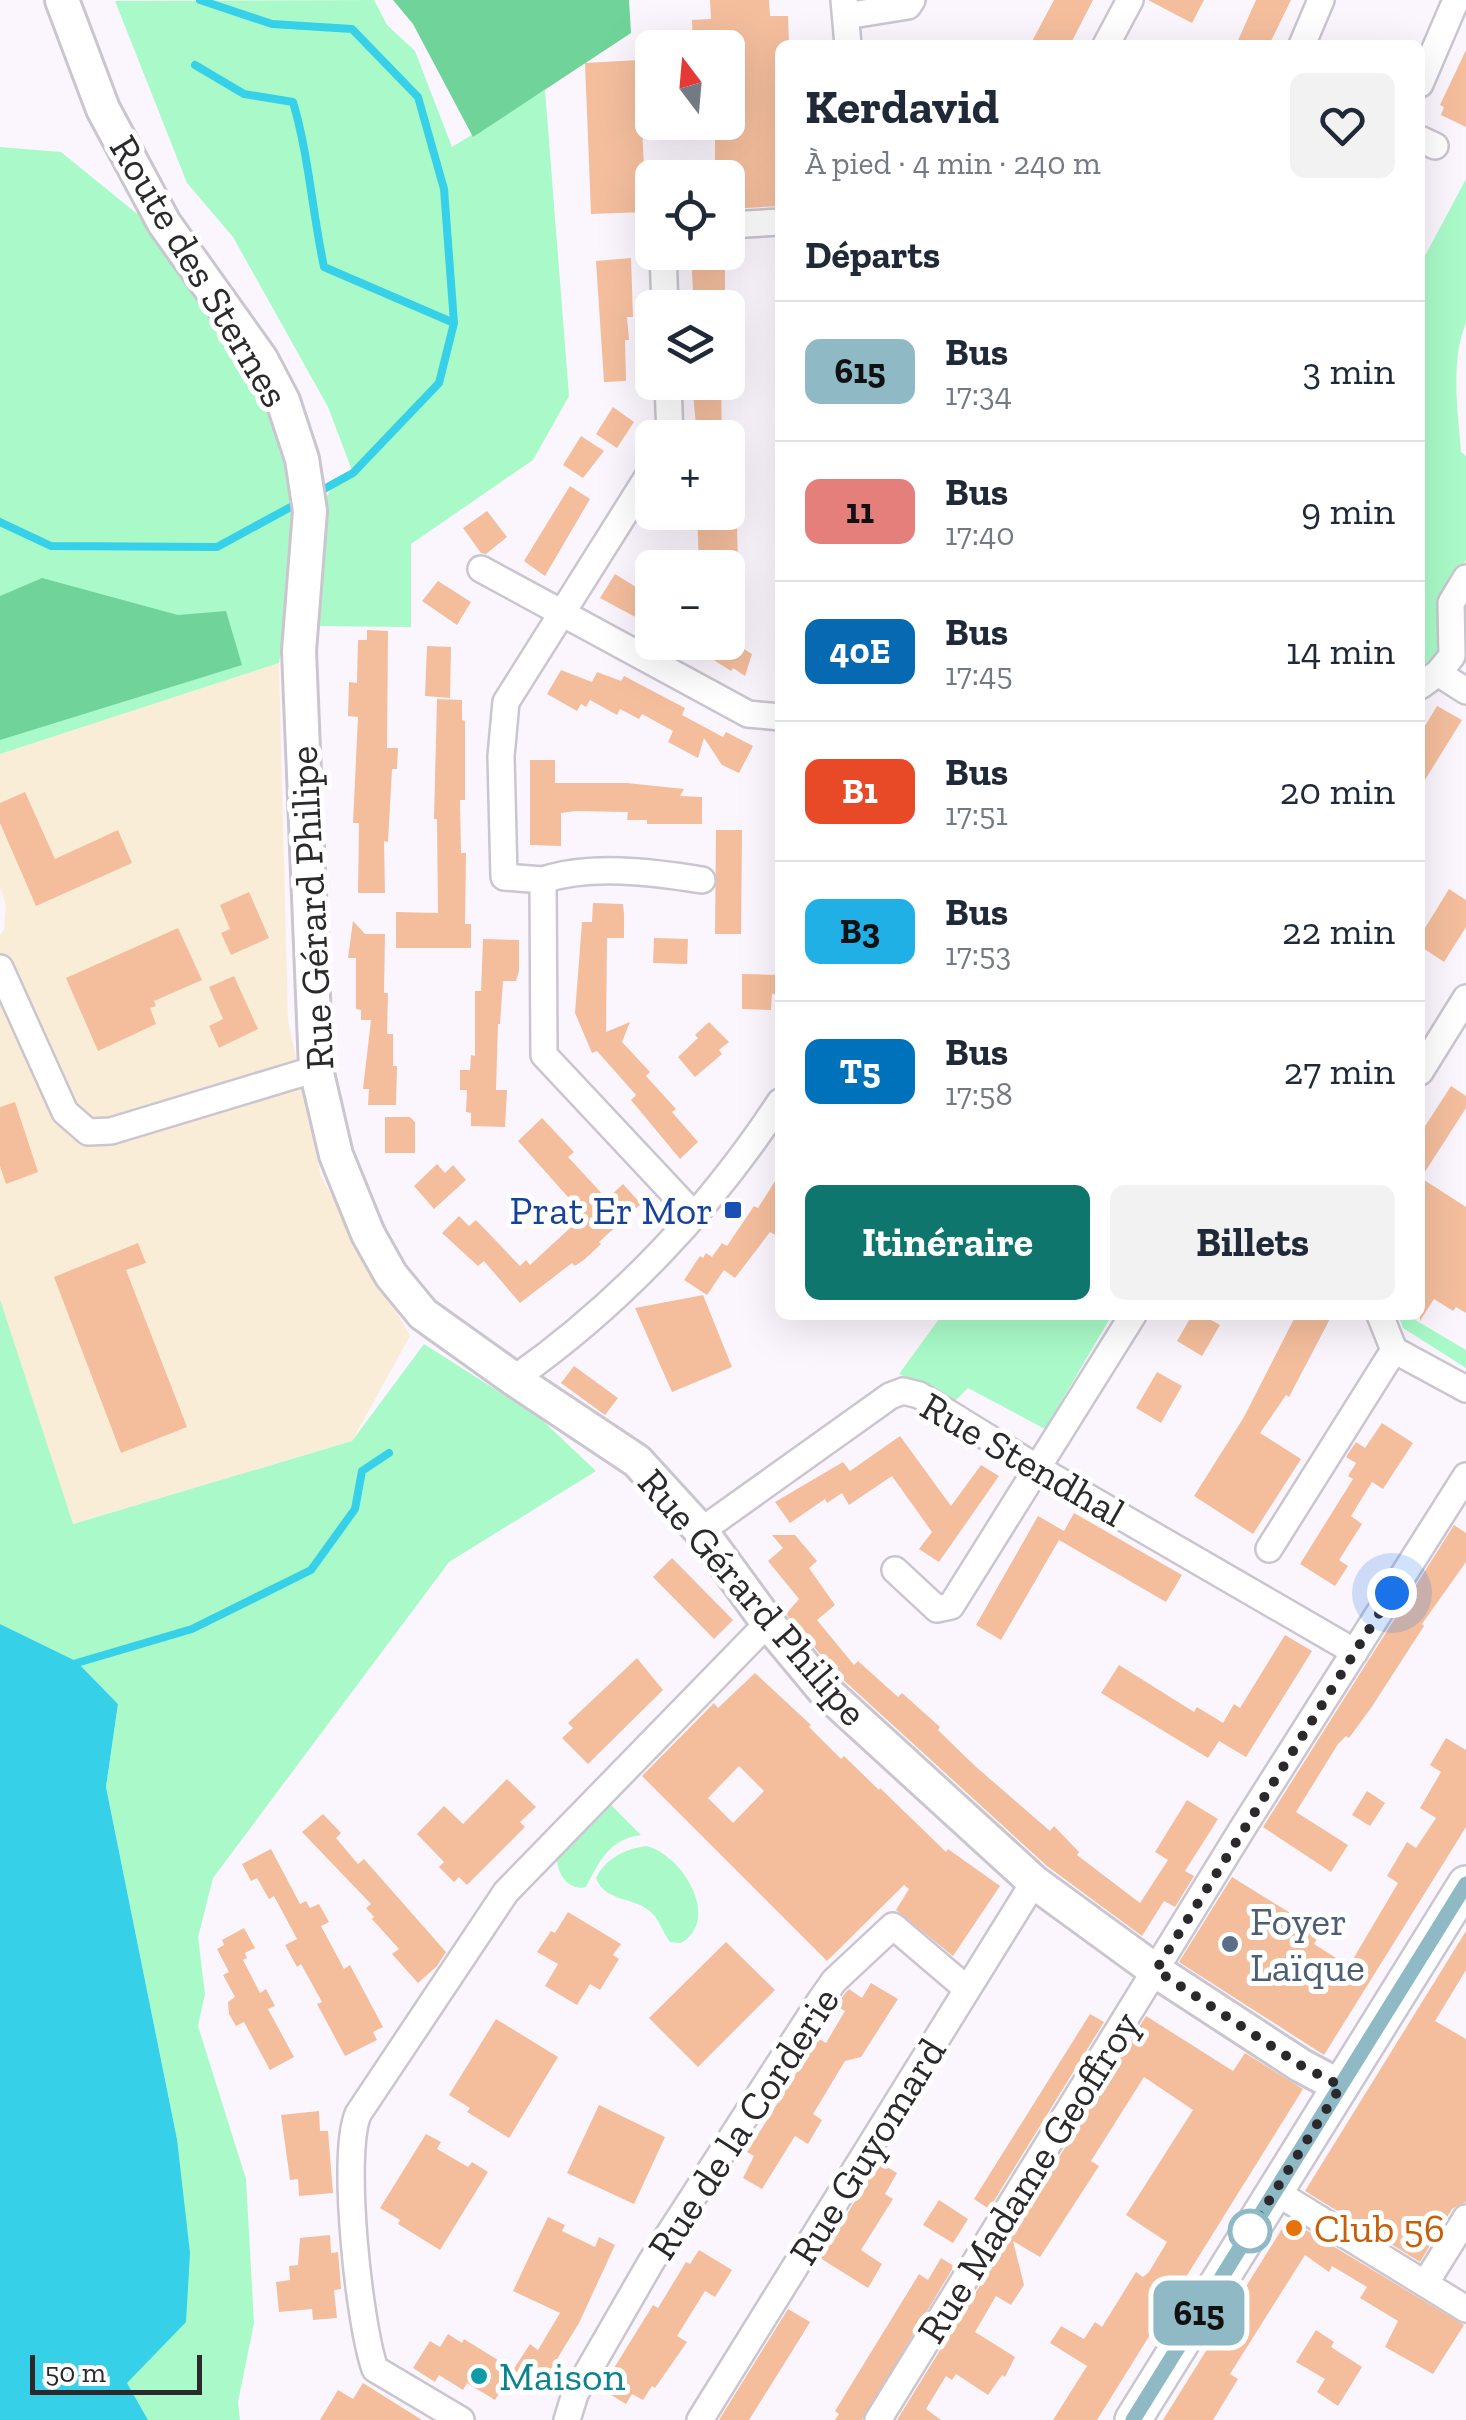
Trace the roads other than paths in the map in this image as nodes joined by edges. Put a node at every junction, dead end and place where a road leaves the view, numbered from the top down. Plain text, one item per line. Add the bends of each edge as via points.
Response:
1 (62, 0) edge
2 (912, 0) edge
3 (1130, 0) edge
4 (1321, 0) edge
5 (1456, 0) edge
6 (845, 8) edge
7 (848, 40) edge
8 (1109, 40) edge
9 (1304, 40) edge
10 (1425, 72) edge
11 (775, 222) edge
12 (745, 224) edge
13 (635, 497) edge
14 (309, 528) joint
15 (481, 570) dead end
16 (1466, 578) edge
17 (561, 614) junction
18 (1429, 680) edge
19 (1466, 691) edge
20 (775, 717) edge
21 (543, 880) junction
22 (702, 880) dead end
23 (0, 968) edge
24 (1466, 998) edge
25 (1425, 1064) edge
26 (316, 1070) junction
27 (775, 1110) edge
28 (695, 1216) junction
29 (1130, 1320) edge
30 (1382, 1320) edge
31 (1394, 1350) junction
32 (514, 1379) junction
33 (1466, 1389) edge
34 (1039, 1469) junction
35 (1466, 1476) edge
36 (701, 1531) junction
37 (1269, 1549) dead end
38 (896, 1570) dead end
39 (768, 1623) junction
40 (1355, 1652) junction
41 (1034, 1882) junction
42 (1466, 1884) edge
43 (1156, 1970) junction
44 (967, 1988) junction
45 (1341, 2086) junction
46 (1274, 2191) junction
47 (1466, 2218) edge
48 (1425, 2284) junction
49 (1466, 2309) edge
50 (461, 2420) edge
51 (567, 2420) edge
52 (700, 2420) edge
53 (878, 2420) edge
54 (1132, 2420) edge

1 - 14 street, Route des Sternes via 103,108 164,223 284,400 308,494
2 - 6 street via 908,6
3 - 8 street
4 - 9 street
5 - 10 street
6 - 7 street
11 - 12 street
13 - 17 street
14 - 26 street, Rue Gérard Philipe via 298,639
15 - 17 street
16 - 18 street via 1451,603 1452,656
17 - 20 street via 748,714
17 - 21 street via 506,702 501,756 504,877
18 - 19 street
21 - 22 street via 568,872
21 - 28 street via 544,1054
23 - 26 street via 65,1112 88,1132
24 - 25 street
26 - 32 street, Rue Gérard Philipe via 336,1156 391,1275 423,1314
27 - 28 street
28 - 32 street via 553,1352
29 - 34 street
30 - 31 street
31 - 33 street
31 - 37 street
32 - 36 street, Rue Gérard Philipe via 637,1460
34 - 36 street, Rue Stendhal via 903,1391
34 - 38 street via 951,1606 937,1610
34 - 40 street, Rue Stendhal
35 - 40 street, Rue Madame Geoffroy
36 - 39 street, Rue Gérard Philipe
39 - 41 street, Rue Gérard Philipe via 823,1689
39 - 50 street via 506,1892 358,2114 352,2192 364,2324 375,2369
40 - 43 street, Rue Madame Geoffroy
41 - 43 street, Rue Gérard Philipe
41 - 44 street, Rue Guyomard
42 - 45 main road
43 - 45 street, Rue Gérard Philipe
43 - 53 street, Rue Madame Geoffroy
44 - 51 street, Rue de la Corderie via 893,1926 834,1980 651,2262 575,2394
44 - 52 street, Rue Guyomard
45 - 46 main road
46 - 48 street
46 - 54 main road
47 - 48 street
48 - 49 street

